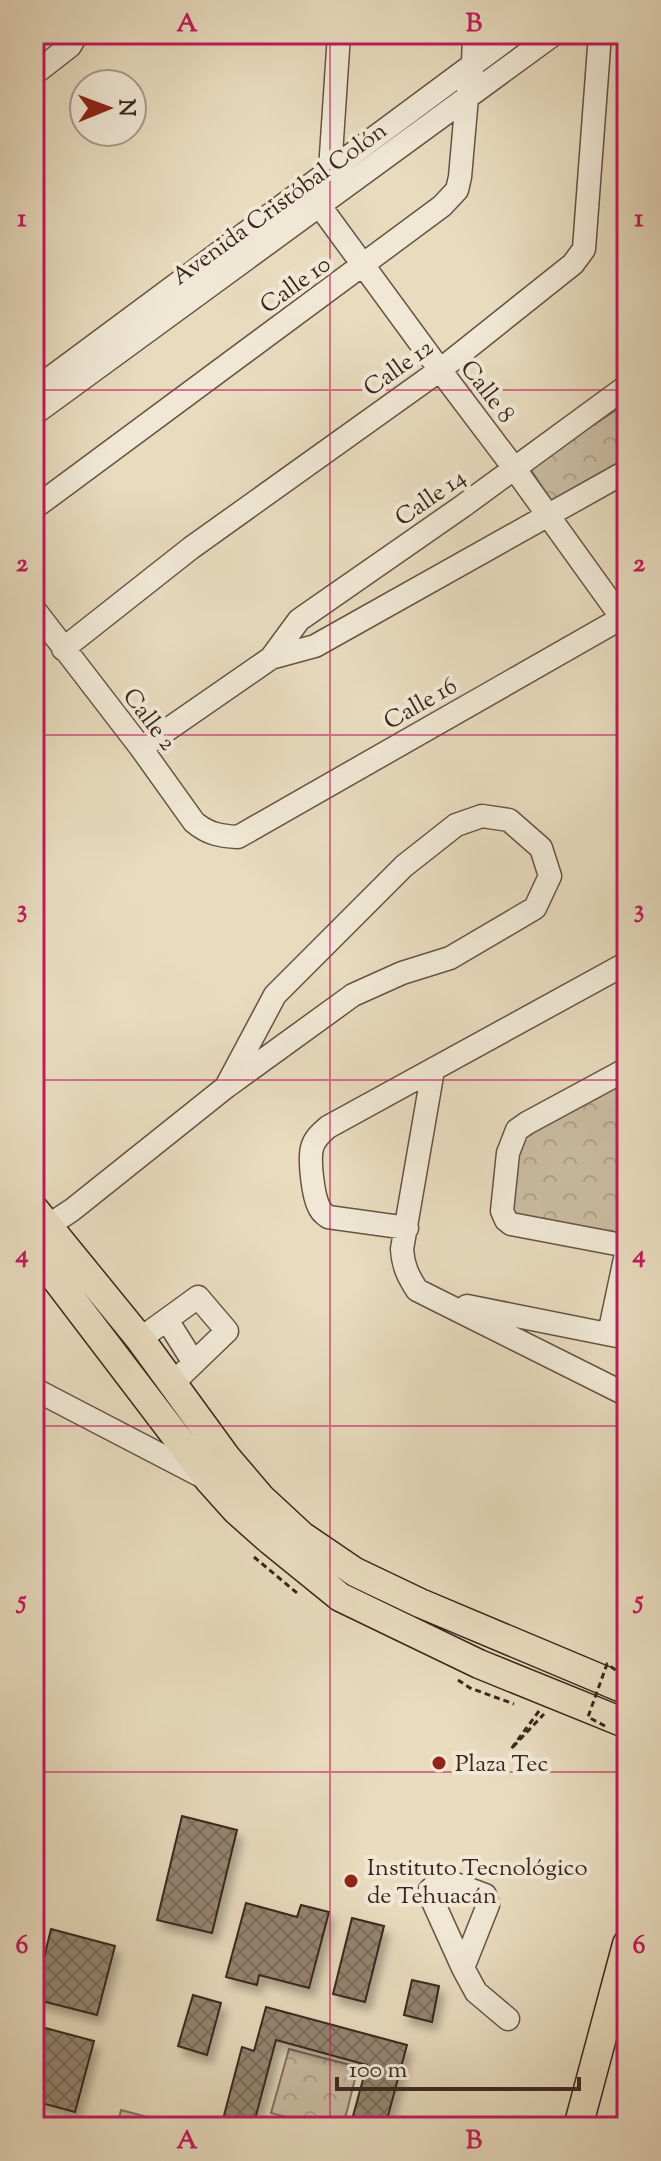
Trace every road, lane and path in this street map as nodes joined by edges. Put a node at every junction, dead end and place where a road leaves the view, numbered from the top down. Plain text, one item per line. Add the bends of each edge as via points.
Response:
1 (77, 34) edge
2 (339, 34) edge
3 (474, 34) edge
4 (514, 34) edge
5 (554, 34) edge
6 (600, 34) edge
7 (473, 65) junction
8 (34, 74) edge
9 (467, 97) junction
10 (336, 180) junction
11 (314, 197) junction
12 (364, 265) junction
13 (128, 333) junction
14 (440, 370) junction
15 (627, 386) edge
16 (34, 390) edge
17 (34, 414) edge
18 (514, 468) junction
19 (627, 471) edge
20 (34, 508) edge
21 (548, 516) junction
22 (34, 609) edge
23 (625, 620) edge
24 (63, 649) junction
25 (271, 658) junction
26 (141, 748) junction
27 (238, 837) joint
28 (627, 963) edge
29 (627, 1069) edge
30 (433, 1070) junction
31 (226, 1087) junction
32 (407, 1228) junction
33 (37, 1230) edge
34 (627, 1248) edge
35 (439, 1301) junction
36 (167, 1320) junction
37 (618, 1336) edge
38 (140, 1339) junction
39 (194, 1363) junction
40 (173, 1383) junction
41 (34, 1389) edge
42 (627, 1395) edge
43 (210, 1481) junction
44 (625, 1685) edge
45 (616, 1723) edge
46 (627, 1944) edge
47 (463, 1968) dead end
48 (627, 1981) edge
49 (508, 2019) dead end
50 (601, 2042) junction
51 (578, 2127) edge

1 - 8 street via 70,46
2 - 10 street
3 - 7 street, Calle 10
4 - 7 street, Avenida Cristóbal Colón
5 - 9 street, Avenida Cristóbal Colón
6 - 14 street, Calle 12 via 584,249 573,264
7 - 9 street, Calle 10
7 - 10 street, Avenida Cristóbal Colón
9 - 10 street, Avenida Cristóbal Colón
9 - 12 street, Calle 10 via 457,190
10 - 11 street, Avenida Cristóbal Colón
11 - 12 street, Calle 8
11 - 13 street, Avenida Cristóbal Colón
12 - 14 street, Calle 8
12 - 20 street, Calle 10
13 - 16 street, Avenida Cristóbal Colón
13 - 17 street, Avenida Cristóbal Colón
14 - 18 street, Calle 8
14 - 24 street, Calle 12 via 191,548
15 - 18 street, Calle 14
18 - 21 street, Calle 8
18 - 25 street, Calle 14 via 299,620
19 - 21 street, Calle 14
21 - 23 street, Calle 8
21 - 25 street, Calle 14 via 315,646
22 - 24 street, Calle 2
23 - 27 street, Calle 16
24 - 26 street, Calle 2
25 - 26 street, Calle 14
26 - 27 street, Calle 2 via 194,822 205,832
28 - 30 street
29 - 34 street via 517,1130 508,1153 502,1211 511,1224
30 - 32 street
30 - 32 street via 328,1127 312,1147 317,1200 328,1217
31 - 31 street via 353,995 450,958 535,908 550,876 541,848 509,820 482,816 456,825 404,866 275,995
31 - 33 street via 72,1210
32 - 35 street via 402,1249 407,1276 417,1290
33 - 38 main road
33 - 43 main road
34 - 37 street
35 - 37 street
35 - 42 street
36 - 38 street
36 - 39 street
36 - 39 street via 198,1297 227,1331
38 - 40 main road
39 - 40 street
40 - 44 main road via 261,1498 302,1536 355,1572
41 - 43 street
43 - 45 main road via 236,1510 340,1597
44 - 45 main road
44 - 45 path, bridge via 607,1664 588,1717
46 - 50 main road
47 - 49 street via 476,1992
48 - 50 street
50 - 51 main road

